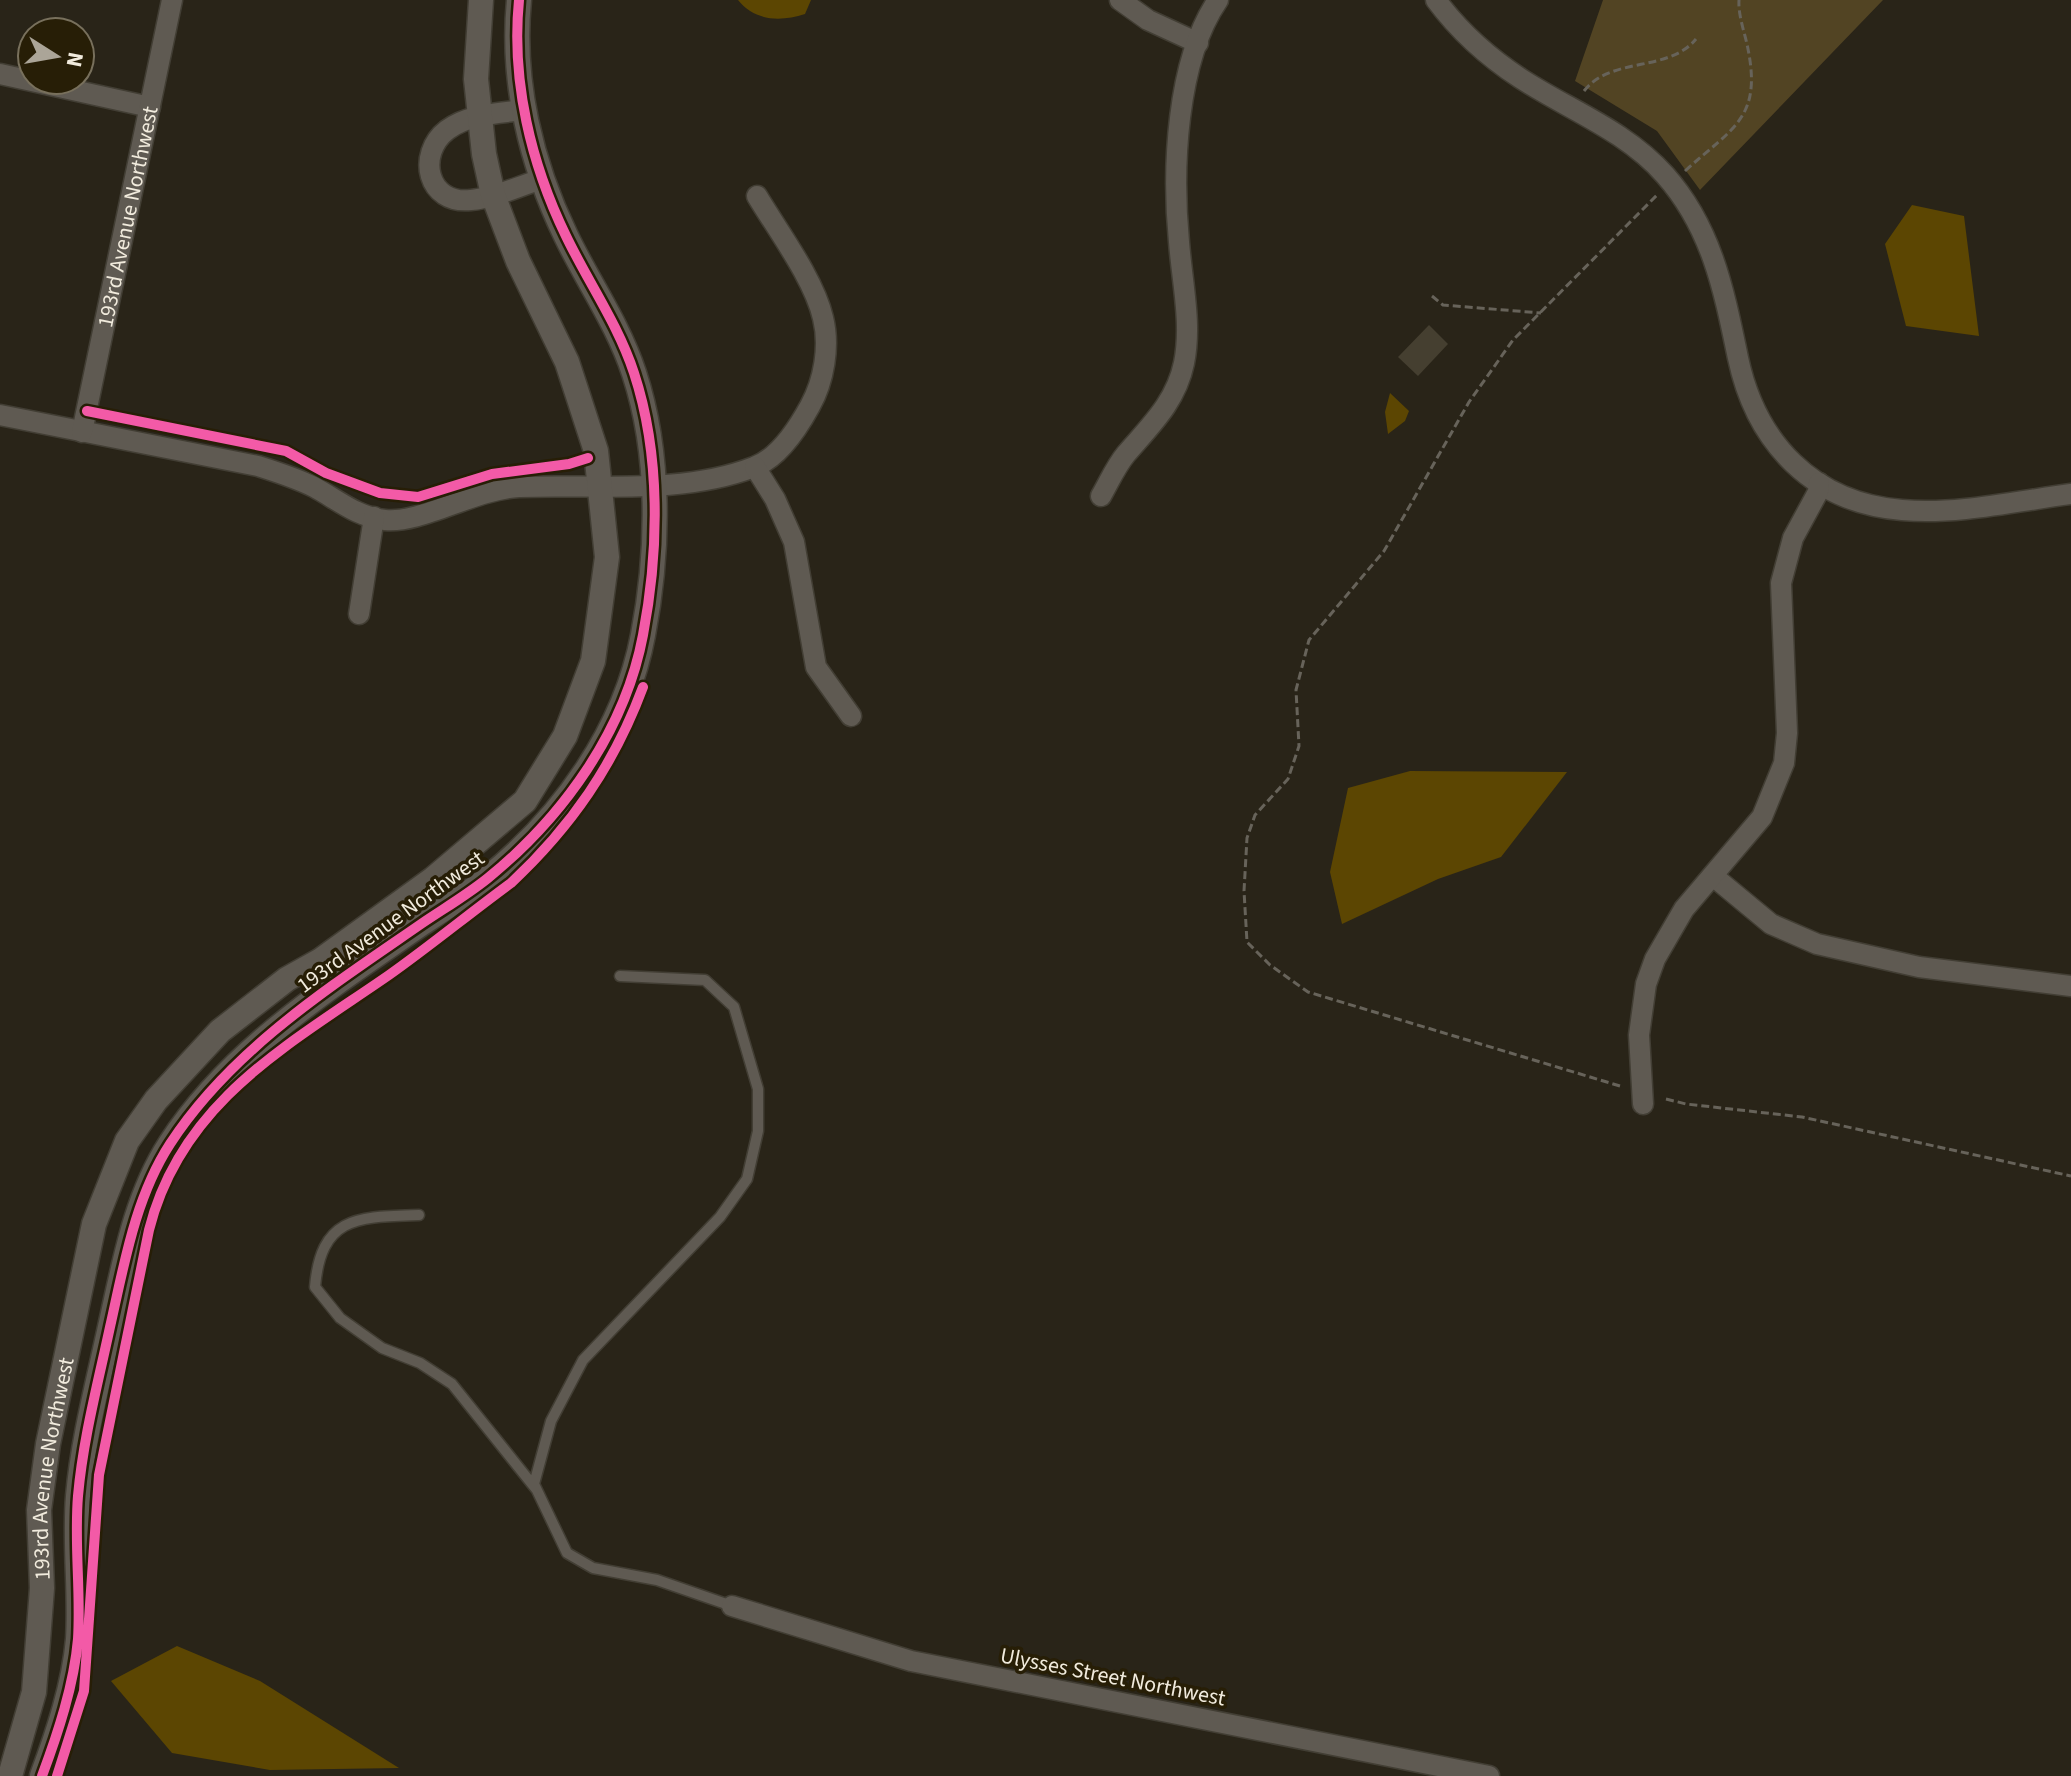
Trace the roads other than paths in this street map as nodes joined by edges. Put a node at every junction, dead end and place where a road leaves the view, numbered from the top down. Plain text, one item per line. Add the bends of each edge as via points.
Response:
1 (172, 0) edge
2 (481, 0) edge
3 (519, 0) edge
4 (1120, 0) edge
5 (1218, 0) edge
6 (1436, 0) edge
7 (1198, 43) junction
8 (0, 74) edge
9 (150, 107) junction
10 (524, 110) junction
11 (479, 116) junction
12 (542, 179) junction
13 (493, 195) junction
14 (757, 196) dead end
15 (0, 415) edge
16 (82, 432) junction
17 (755, 467) junction
18 (1819, 483) junction
19 (653, 485) junction
20 (602, 487) junction
21 (2071, 494) edge
22 (1101, 496) dead end
23 (374, 517) junction
24 (359, 614) dead end
25 (851, 716) dead end
26 (1713, 876) junction
27 (620, 976) dead end
28 (2071, 986) edge
29 (1643, 1104) dead end
30 (419, 1215) dead end
31 (539, 1494) junction
32 (732, 1606) joint
33 (1399, 1767) edge
34 (10, 1776) edge
35 (42, 1776) edge
36 (1489, 1776) edge

1 - 9 street, 193rd Avenue Northwest
2 - 11 street, 193rd Avenue Northwest via 475,45
3 - 10 street, 193rd Avenue Northwest via 517,46
4 - 7 street
5 - 7 street
6 - 18 street via 1497,63 1625,140 1664,174 1708,242 1758,420 1788,459
7 - 22 street via 1185,96 1176,176 1187,322 1183,365 1165,409 1124,457
8 - 9 street
9 - 16 street, 193rd Avenue Northwest
10 - 11 street
10 - 12 street, 193rd Avenue Northwest
11 - 13 street, 193rd Avenue Northwest
11 - 13 street via 450,128 435,142 429,176 454,200
12 - 13 street
12 - 19 street, 193rd Avenue Northwest via 634,373
13 - 20 street, 193rd Avenue Northwest via 578,392
14 - 17 street via 824,318 826,356 817,393 799,425
15 - 16 street
16 - 23 street via 258,466 291,476
17 - 19 street
17 - 25 street via 794,542 816,667
18 - 21 street via 1860,502 1905,511
18 - 26 street via 1793,538 1781,583 1784,763 1762,817
19 - 20 street
19 - 35 street, 193rd Avenue Northwest via 653,559 640,649 615,718 575,788 486,880 337,983 242,1060 188,1118 147,1189 120,1280 88,1432 78,1495 75,1658
20 - 23 street via 490,490 412,517
20 - 34 street, 193rd Avenue Northwest via 607,557 593,661 565,736 525,801 433,879 220,1031 156,1100 127,1141 94,1224 48,1444 39,1510 42,1588 34,1692
23 - 24 street
26 - 28 street via 1771,924 1817,944 1919,967
26 - 29 street via 1668,934 1646,984 1639,1035
27 - 31 lane via 705,980 734,1007 758,1089 758,1131 747,1179 720,1217 583,1360 551,1421 534,1484
30 - 31 lane via 357,1217 329,1236 317,1262 315,1287 340,1318 371,1341 452,1384
31 - 32 lane via 567,1553 593,1568 657,1580
32 - 33 street, Ulysses Street Northwest via 911,1661
33 - 36 street, Ulysses Street Northwest

